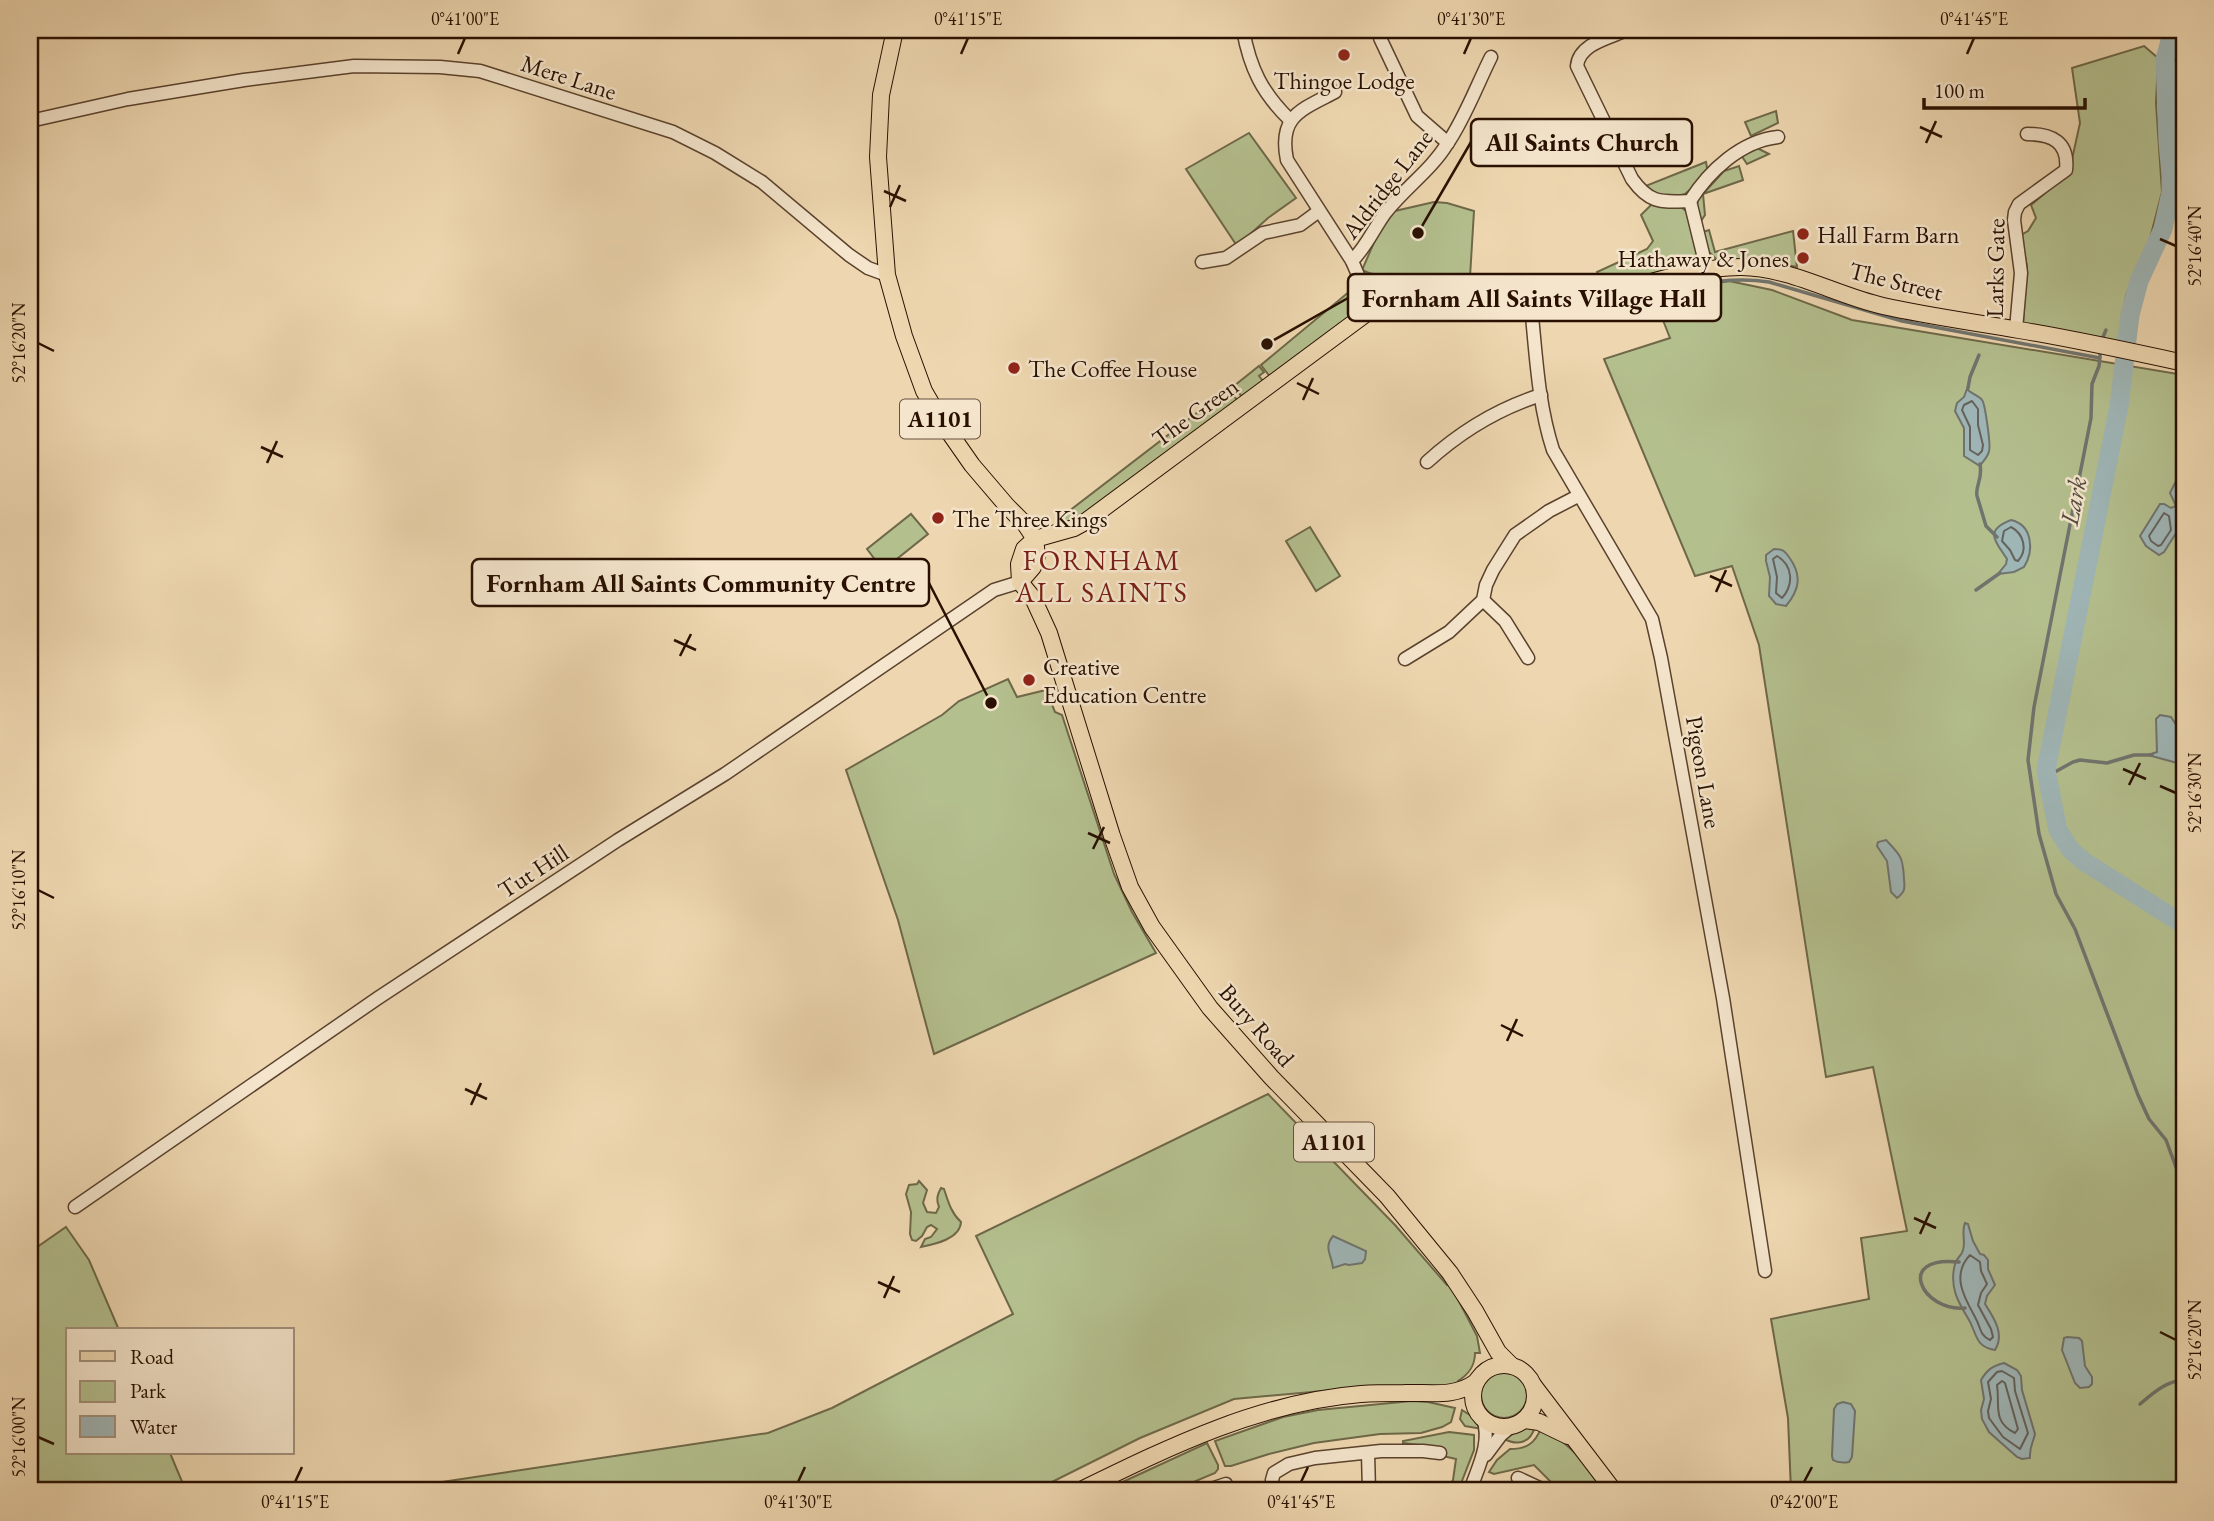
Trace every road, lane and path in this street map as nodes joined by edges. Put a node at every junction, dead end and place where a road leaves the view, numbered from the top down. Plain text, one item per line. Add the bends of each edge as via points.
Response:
1 (895, 30) edge
2 (1243, 30) edge
3 (1627, 30) edge
4 (1380, 38) dead end
5 (1491, 57) dead end
6 (1335, 92) dead end
7 (1290, 120) junction
8 (30, 121) edge
9 (2027, 134) dead end
10 (1778, 137) dead end
11 (1448, 144) junction
12 (1690, 201) junction
13 (1319, 211) junction
14 (1352, 261) junction
15 (1202, 262) dead end
16 (1704, 269) junction
17 (887, 275) junction
18 (1531, 306) junction
19 (1375, 307) junction
20 (2015, 329) junction
21 (2184, 363) edge
22 (1541, 396) junction
23 (1427, 462) dead end
24 (1578, 496) junction
25 (1035, 539) junction
26 (1020, 582) junction
27 (1483, 600) junction
28 (1528, 658) dead end
29 (1405, 659) dead end
30 (75, 1207) dead end
31 (1765, 1271) dead end
32 (1480, 1320) junction
33 (1511, 1365) junction
34 (1479, 1378) junction
35 (1534, 1386) junction
36 (1434, 1394) junction
37 (1481, 1416) junction
38 (1518, 1423) junction
39 (1573, 1438) junction
40 (1368, 1453) junction
41 (1440, 1453) dead end
42 (1480, 1464) junction
43 (1518, 1478) dead end
44 (1226, 1484) dead end
45 (1079, 1491) edge
46 (1205, 1491) edge
47 (1274, 1491) edge
48 (1369, 1491) edge
49 (1470, 1491) edge
50 (1546, 1491) edge
51 (1614, 1491) edge

1 - 17 main road, A1101 via 881,95 878,157
2 - 7 street via 1259,84
3 - 12 street via 1588,47 1577,66 1641,191 1659,202
4 - 11 street via 1417,116
5 - 11 street, Aldridge Lane
6 - 7 street
7 - 13 street via 1284,145 1287,160
8 - 17 street, Mere Lane via 128,99 354,66 487,72 673,132 715,153 762,182 849,256
9 - 20 street, Larks Gate via 2054,138 2067,154 2067,162 2066,170 2019,204 2015,212 2021,273
10 - 12 street via 1762,139 1726,161
11 - 14 street, Aldridge Lane via 1397,198
12 - 16 street
13 - 14 street
13 - 15 street via 1300,225 1263,233 1226,258
14 - 19 street
16 - 18 main road, The Street via 1575,303
16 - 20 main road, The Street via 1764,269 1805,278 1880,306
17 - 25 main road, A1101 via 924,391 972,464
18 - 19 main road, The Street via 1452,290 1406,295
18 - 22 street, Pigeon Lane
19 - 25 main road, The Green via 1085,522
20 - 21 main road, The Street
22 - 23 street via 1511,405 1468,429
22 - 24 street, Pigeon Lane via 1553,450
24 - 27 street via 1515,535 1493,570
24 - 31 street, Pigeon Lane via 1652,619 1723,998
25 - 26 main road via 1019,564
26 - 30 street, Tut Hill via 994,590 725,774 389,991
26 - 32 main road, Bury Road / A1101 via 1049,633 1130,887 1152,927 1235,1038 1387,1196 1450,1273
27 - 28 street via 1506,621
27 - 29 street via 1449,632
32 - 33 main road, Bury Road / A1101 via 1497,1352
32 - 34 main road, Bury Road / A1101 via 1485,1356
33 - 34 main road via 1490,1367
33 - 35 main road via 1525,1372
34 - 36 main road via 1466,1389
34 - 37 main road via 1473,1398
35 - 38 main road via 1534,1405
35 - 39 main road
36 - 37 main road
36 - 45 main road via 1328,1398 1265,1412 1207,1432
37 - 38 main road via 1503,1427
37 - 42 street via 1486,1442
38 - 39 main road via 1539,1422
38 - 42 street via 1501,1435
39 - 51 main road
40 - 41 street
40 - 47 street via 1289,1464 1274,1473
40 - 48 street
42 - 49 street
43 - 50 street
44 - 46 street

